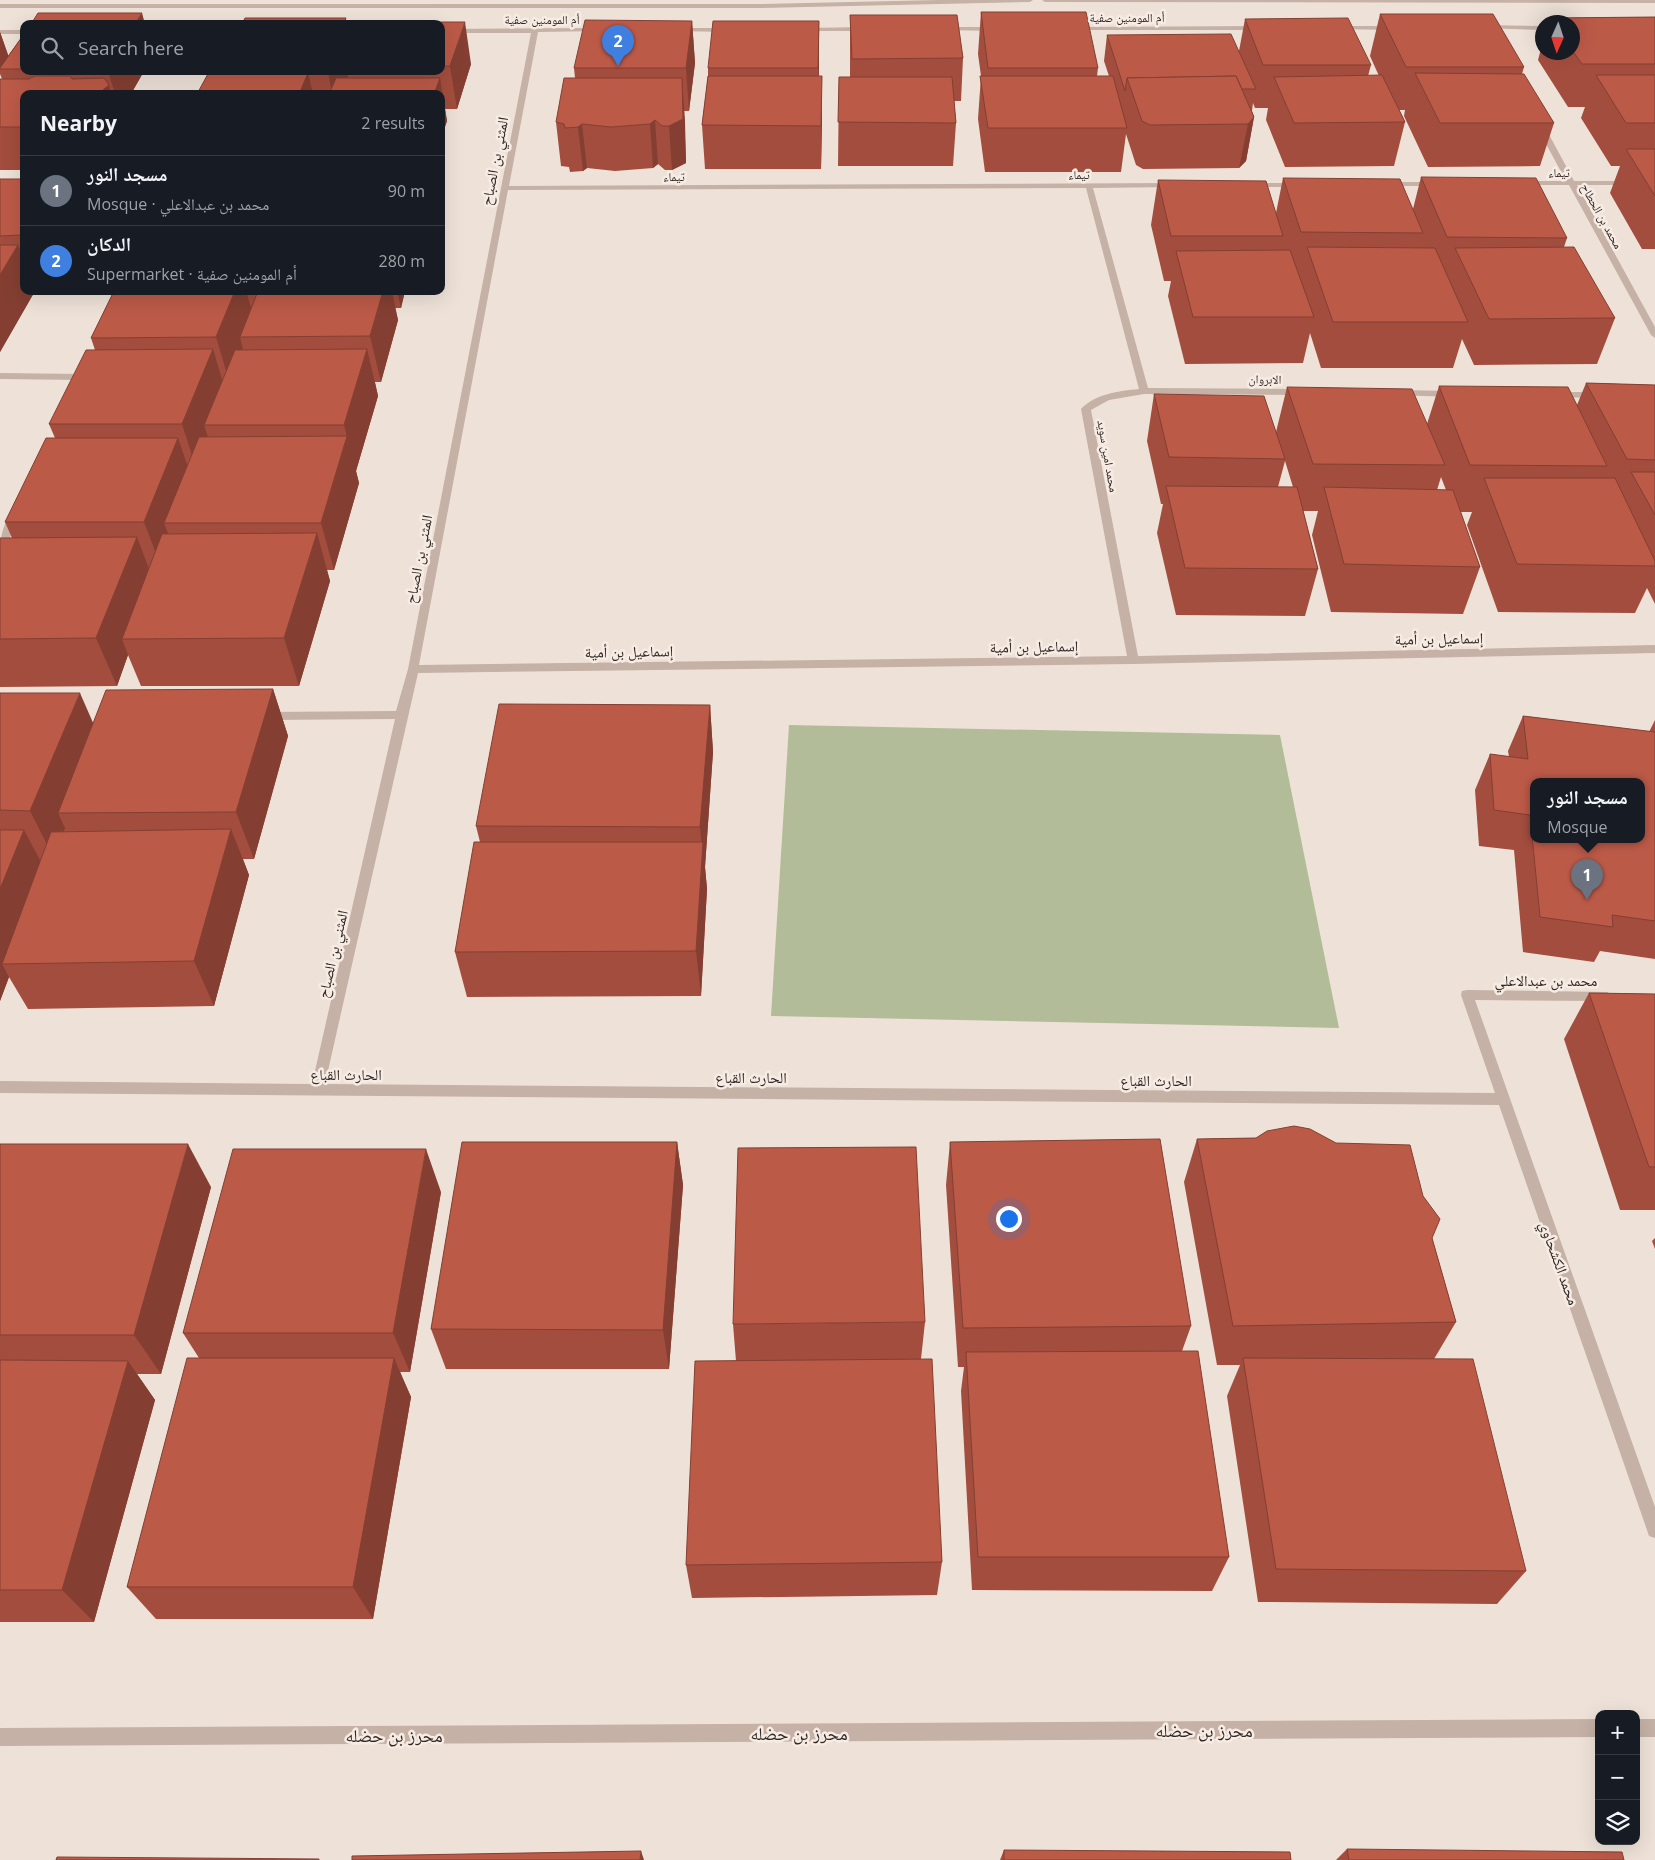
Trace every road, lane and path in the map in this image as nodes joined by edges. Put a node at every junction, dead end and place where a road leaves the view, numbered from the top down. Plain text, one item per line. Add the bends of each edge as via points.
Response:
1 (1030, 0) edge
2 (1045, 0) edge
3 (1627, 1) edge
4 (1655, 1) edge
5 (759, 3) edge
6 (0, 6) edge
7 (1270, 28) edge
8 (1330, 28) edge
9 (1399, 28) edge
10 (1479, 28) edge
11 (1489, 28) junction
12 (1535, 28) edge
13 (873, 29) edge
14 (932, 29) edge
15 (1002, 29) edge
16 (1062, 29) edge
17 (535, 30) junction
18 (604, 30) edge
19 (664, 30) edge
20 (734, 30) edge
21 (793, 30) edge
22 (445, 31) edge
23 (0, 32) edge
24 (20, 32) edge
25 (1493, 36) edge
26 (1539, 123) edge
27 (1571, 183) junction
28 (1655, 183) edge
29 (1305, 184) edge
30 (1374, 184) edge
31 (1443, 184) edge
32 (1512, 184) edge
33 (1178, 185) edge
34 (1237, 185) edge
35 (1089, 186) junction
36 (504, 188) junction
37 (1655, 335) edge
38 (0, 376) edge
39 (80, 377) edge
40 (1144, 391) junction
41 (1311, 392) edge
42 (1390, 393) edge
43 (1458, 394) edge
44 (1547, 394) edge
45 (1606, 395) edge
46 (21, 503) edge
47 (0, 548) edge
48 (1655, 649) edge
49 (1133, 660) junction
50 (413, 669) junction
51 (254, 716) edge
52 (401, 716) junction
53 (1467, 996) joint
54 (1615, 996) edge
55 (0, 1087) edge
56 (317, 1090) junction
57 (1502, 1099) junction
58 (1655, 1530) edge
59 (1595, 1728) edge
60 (1640, 1728) edge
61 (1655, 1728) edge
62 (0, 1737) edge

1 - 5 street, أم المومنين صفية
2 - 3 street, أم المومنين صفية
3 - 4 street, أم المومنين صفية
5 - 6 street, أم المومنين صفية
7 - 16 street, أم المومنين صفية
8 - 9 street
10 - 11 street
11 - 12 street
11 - 25 street
13 - 21 street
14 - 15 street
17 - 18 street, أم المومنين صفية
17 - 22 street, أم المومنين صفية
17 - 36 street, المثني بن الصباح
19 - 20 street
23 - 24 street
26 - 27 street, محمد بن الحطاح
27 - 28 street, تيماء
27 - 32 street, تيماء
27 - 37 street, محمد بن الحطاح
29 - 34 street
30 - 31 street
33 - 35 street, تيماء
35 - 36 street, تيماء
35 - 40 street
36 - 50 street, المثني بن الصباح
38 - 39 street
40 - 41 street, الابروان
40 - 49 street, محمد امين سويد via 1122,393 1096,401 1086,409
42 - 43 street
44 - 45 street
46 - 47 street
48 - 49 street, إسماعيل بن أمية
49 - 50 street, إسماعيل بن أمية
50 - 52 street, المثني بن الصباح
51 - 52 street
52 - 56 street, المثني بن الصباح
53 - 54 street, محمد بن عبدالاعلي
53 - 57 street, محمد الكشحاوي
55 - 56 street, الحارث القباع
56 - 57 street, الحارث القباع
57 - 58 street, محمد الكشحاوي
59 - 62 street, محرز بن حضله
60 - 61 street

